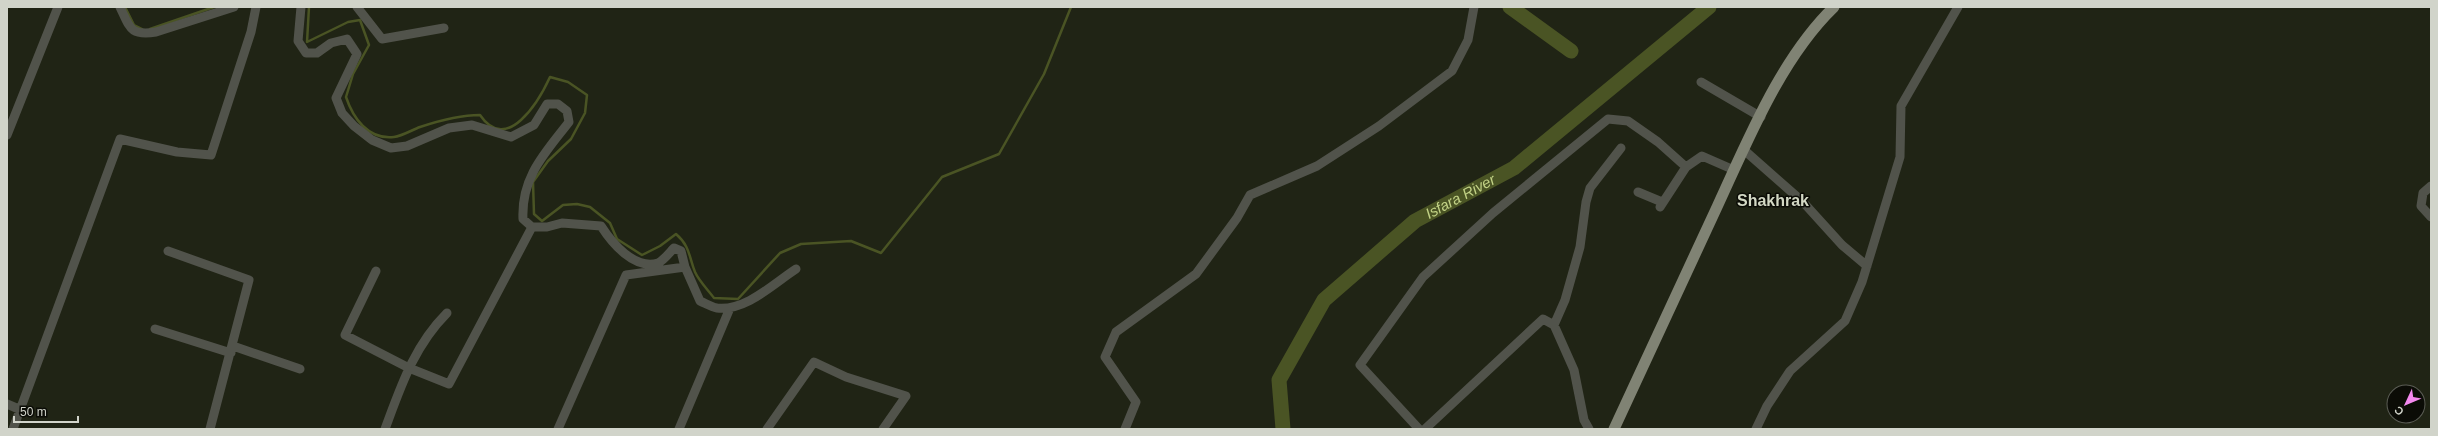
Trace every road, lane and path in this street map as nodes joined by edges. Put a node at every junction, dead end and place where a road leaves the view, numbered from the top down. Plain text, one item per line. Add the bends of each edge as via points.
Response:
1 (58, 7) edge
2 (120, 7) edge
3 (234, 7) edge
4 (256, 7) edge
5 (301, 7) edge
6 (358, 7) edge
7 (1834, 7) edge
8 (1958, 7) edge
9 (1474, 8) edge
10 (444, 28) dead end
11 (1702, 82) dead end
12 (1761, 117) junction
13 (7, 135) edge
14 (1621, 148) dead end
15 (1744, 150) junction
16 (1686, 167) junction
17 (1734, 170) junction
18 (2431, 186) edge
19 (1638, 192) dead end
20 (2431, 217) edge
21 (532, 227) junction
22 (168, 251) dead end
23 (1868, 266) junction
24 (685, 267) junction
25 (796, 268) dead end
26 (376, 271) dead end
27 (730, 308) junction
28 (447, 313) dead end
29 (1554, 325) junction
30 (155, 329) dead end
31 (232, 349) junction
32 (408, 368) junction
33 (300, 369) dead end
34 (7, 404) edge
35 (21, 410) junction
36 (13, 429) edge
37 (210, 429) edge
38 (386, 429) edge
39 (558, 429) edge
40 (679, 429) edge
41 (767, 429) edge
42 (883, 429) edge
43 (1125, 429) edge
44 (1419, 429) edge
45 (1424, 429) edge
46 (1589, 429) edge
47 (1614, 429) edge
48 (1756, 429) edge

1 - 13 street
2 - 3 street via 128,25 135,33 142,34 156,32
4 - 35 street via 251,32 211,155 177,152 120,139
5 - 21 street via 298,41 306,53 317,53 331,43 347,39 357,54 336,98 342,113 372,140 391,148 407,146 449,128 472,125 511,137 534,125 547,104 558,104 567,111 569,122 529,178 522,201 523,219
6 - 10 street via 382,39
7 - 12 main road via 1813,27 1787,66
8 - 23 street via 1901,106 1900,157
9 - 43 street via 1468,40 1452,71 1379,126 1317,166 1250,194 1237,218 1196,274 1116,332 1105,357 1136,402
11 - 12 street
12 - 15 main road
14 - 29 street via 1590,188 1580,247 1565,300
15 - 17 main road
15 - 23 street via 1803,202 1842,244
16 - 17 street via 1702,156
16 - 19 street via 1661,204
16 - 44 street via 1658,142 1628,121 1608,119 1493,213 1423,277 1360,365
17 - 47 main road
18 - 20 street via 2423,194 2421,206
21 - 24 street via 562,223 601,226 610,240 625,254 644,264 660,262 674,248 681,251
21 - 32 street via 449,384
22 - 31 street via 249,280
23 - 48 street via 1845,321 1790,372 1767,406
24 - 27 street via 694,282 700,301 716,308
24 - 39 street via 626,275
25 - 27 street via 754,298
26 - 32 street via 345,335
27 - 40 street
28 - 32 street via 431,329
29 - 45 street via 1543,319
29 - 46 street via 1574,370 1584,420
30 - 31 street
31 - 33 street
31 - 37 street
32 - 38 street
34 - 35 street
35 - 36 street
41 - 42 street via 814,362 846,377 906,396

